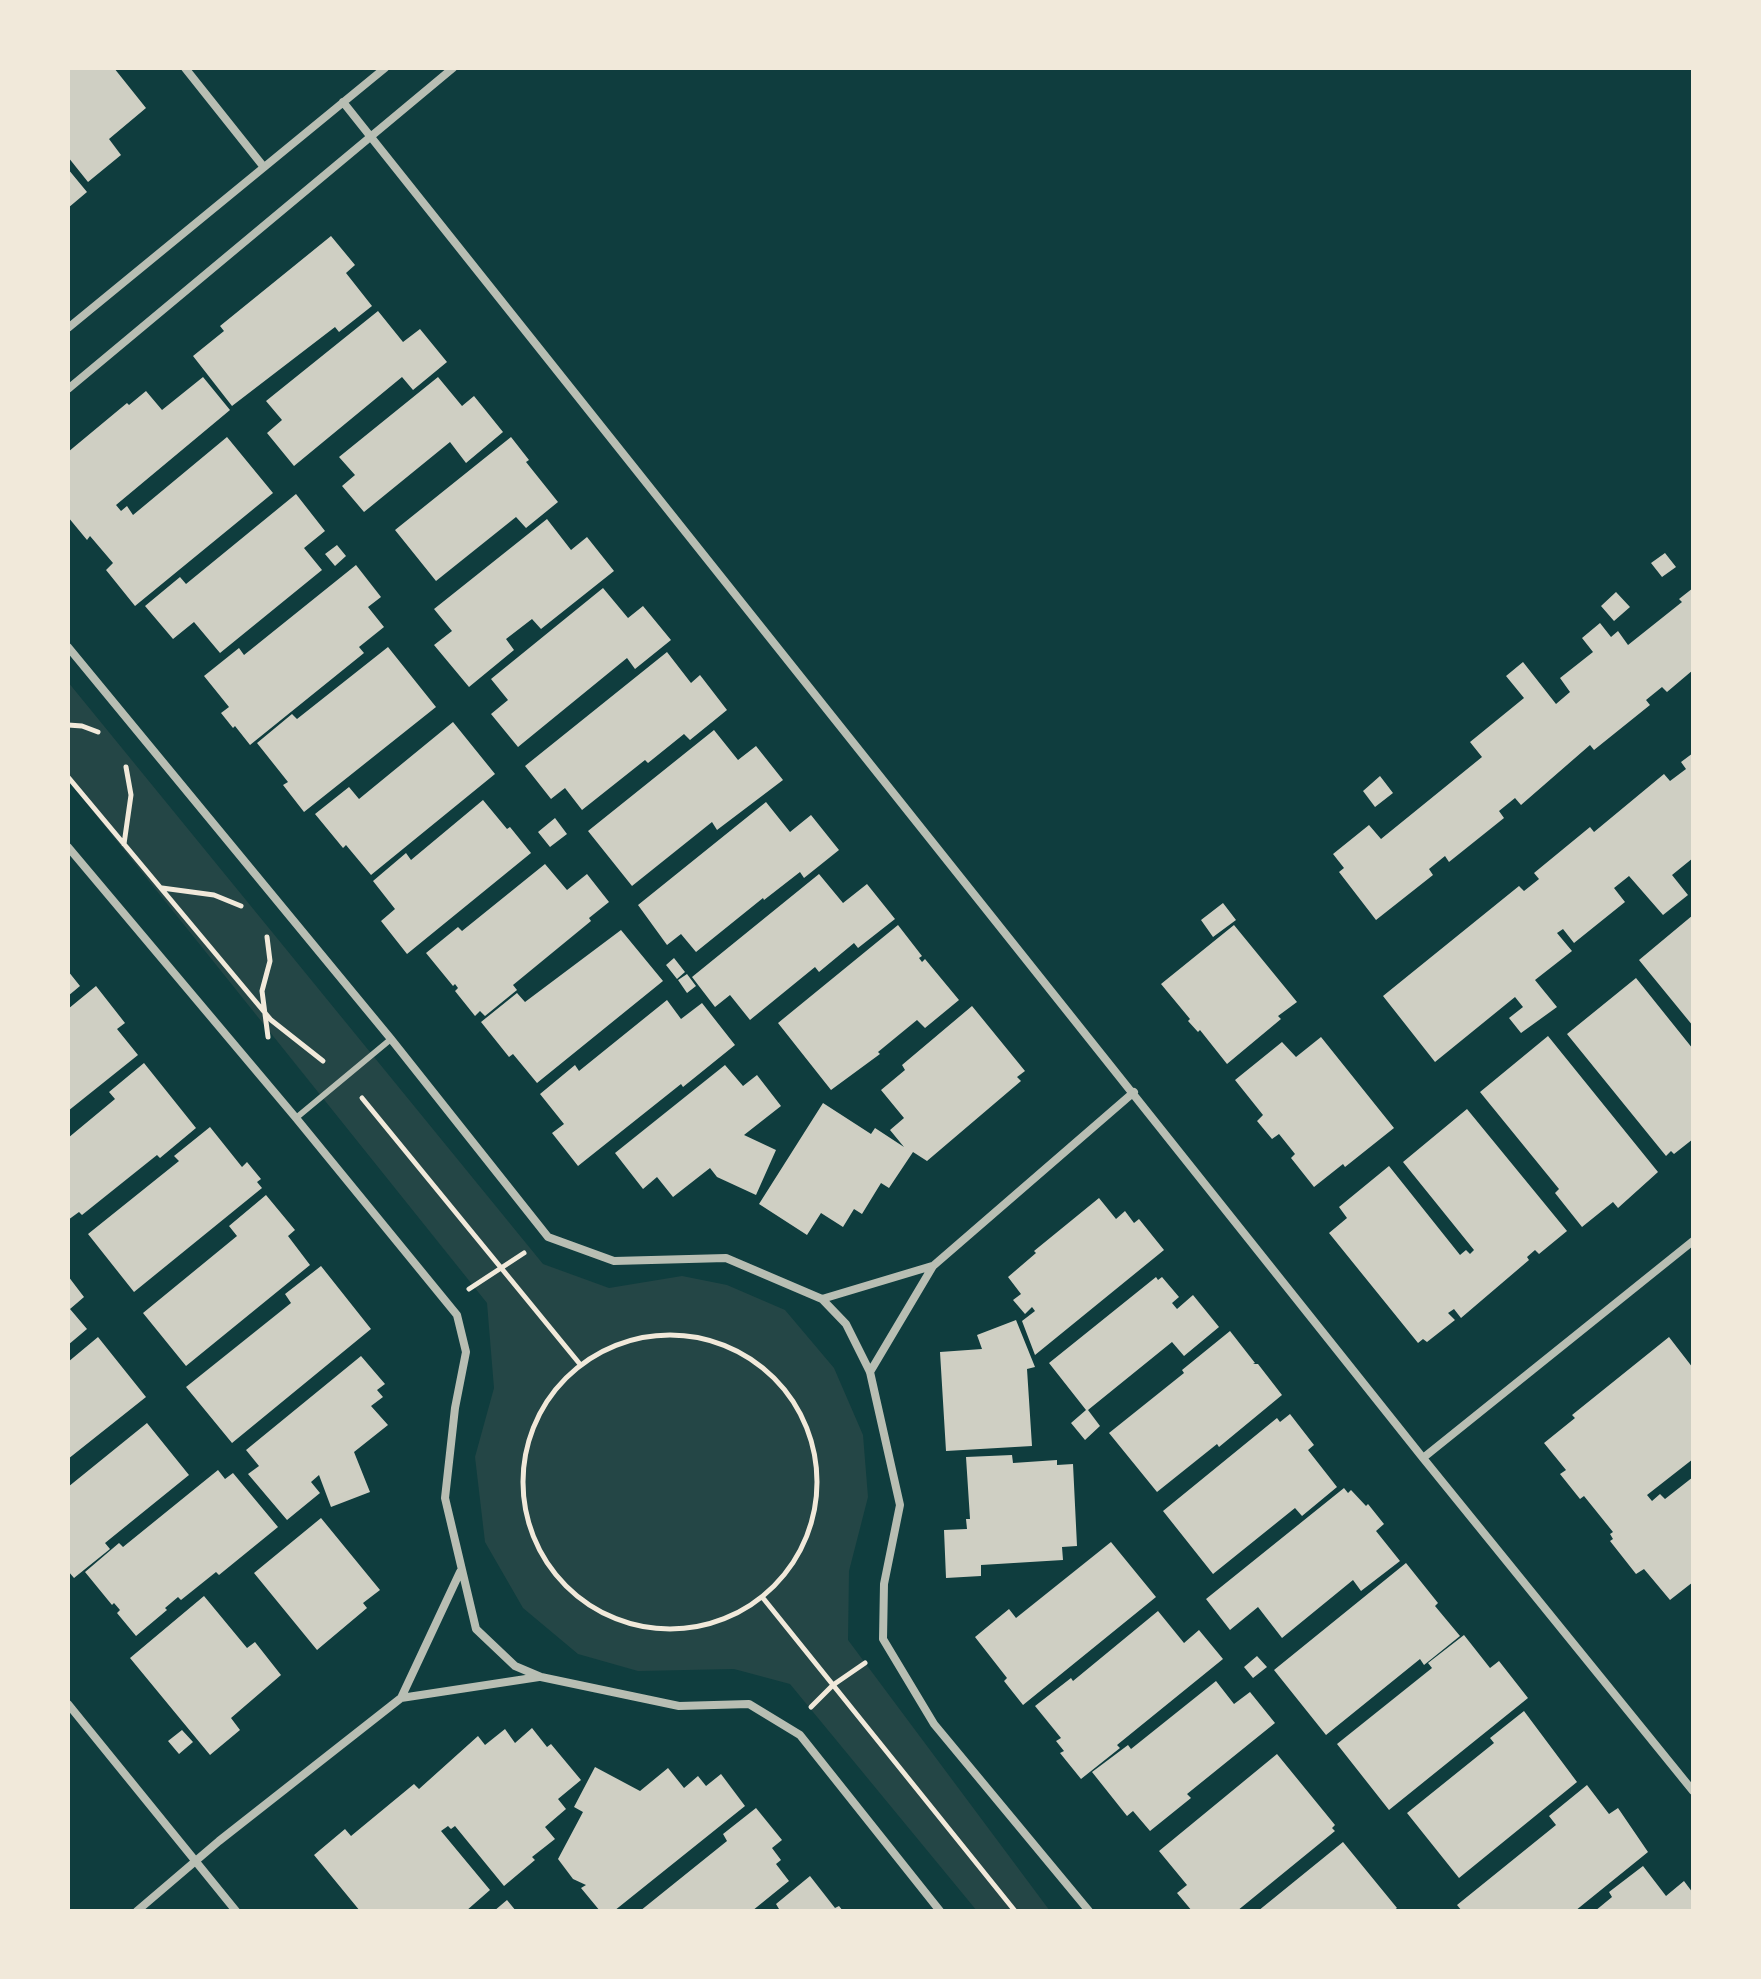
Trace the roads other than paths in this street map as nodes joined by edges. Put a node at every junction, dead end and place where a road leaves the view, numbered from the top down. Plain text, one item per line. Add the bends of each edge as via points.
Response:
1 (185, 68) edge
2 (385, 68) edge
3 (453, 68) edge
4 (343, 102) junction
5 (371, 134) junction
6 (263, 166) junction
7 (68, 328) edge
8 (68, 389) edge
9 (68, 647) edge
10 (68, 847) edge
11 (391, 1039) junction
12 (1134, 1092) junction
13 (296, 1118) junction
14 (1693, 1241) edge
15 (933, 1266) junction
16 (822, 1299) junction
17 (870, 1372) junction
18 (1423, 1458) junction
19 (461, 1571) junction
20 (541, 1677) junction
21 (401, 1698) junction
22 (68, 1704) edge
23 (1693, 1791) edge
24 (196, 1861) junction
25 (137, 1911) edge
26 (236, 1911) edge
27 (940, 1911) edge
28 (1089, 1911) edge

1 - 6 street
2 - 4 street
3 - 5 street
4 - 5 street
4 - 6 street
5 - 8 street
5 - 12 street
6 - 7 street
9 - 11 street
10 - 13 street
11 - 13 lane
11 - 16 street via 548,1237 614,1261 726,1258
12 - 15 street
12 - 18 street
13 - 19 street via 457,1315 466,1352 445,1498
14 - 18 street
15 - 16 street
15 - 17 street
16 - 17 street via 846,1324
17 - 28 street via 900,1505 884,1584 883,1639 934,1724
18 - 23 street
19 - 20 street via 476,1629 515,1666
19 - 21 street
20 - 21 street
20 - 27 street via 679,1706 749,1704 800,1735
21 - 24 street
22 - 24 street
24 - 25 street
24 - 26 street

